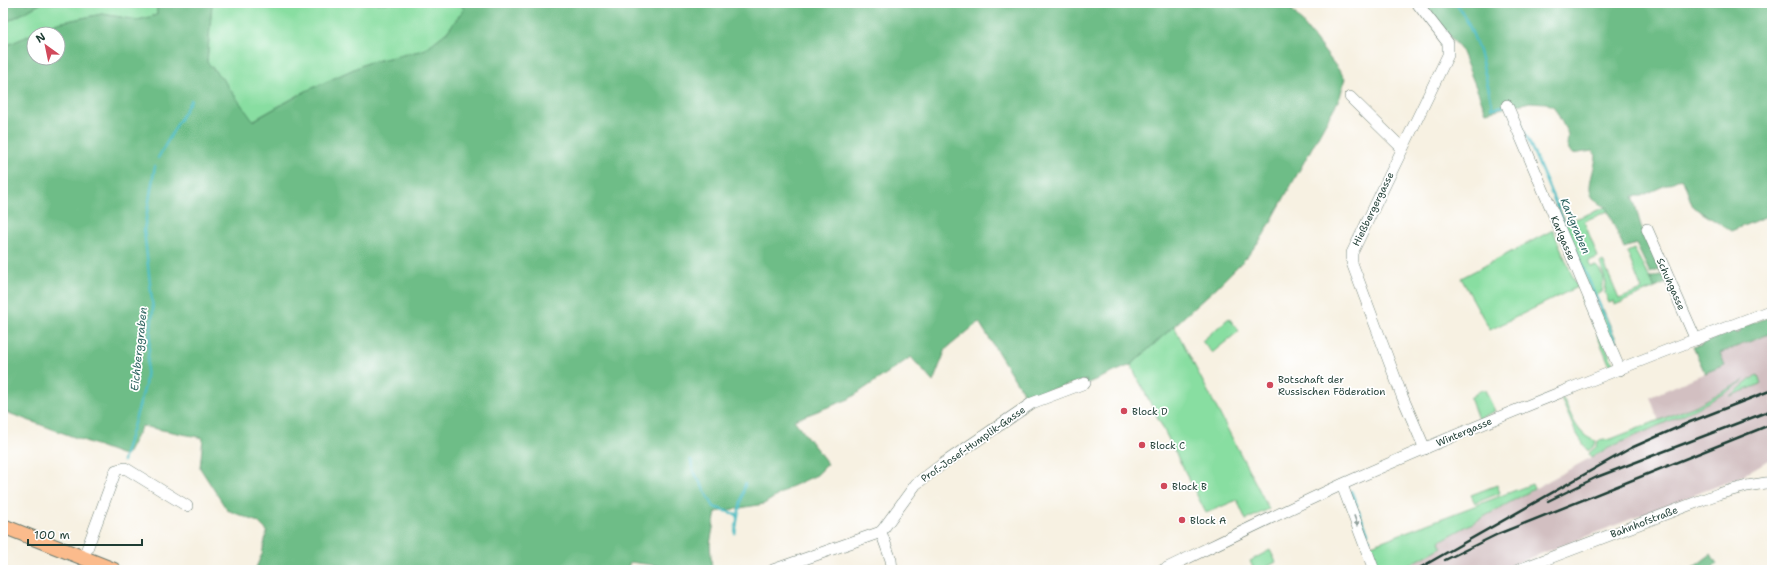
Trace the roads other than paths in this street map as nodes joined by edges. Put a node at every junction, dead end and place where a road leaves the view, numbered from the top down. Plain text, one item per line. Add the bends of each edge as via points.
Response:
1 (1417, 3) edge
2 (1350, 97) dead end
3 (1507, 105) dead end
4 (1402, 148) junction
5 (1647, 229) dead end
6 (1772, 310) edge
7 (1696, 340) junction
8 (1620, 370) junction
9 (1085, 383) dead end
10 (1426, 449) junction
11 (1772, 482) edge
12 (1342, 485) junction
13 (186, 506) dead end
14 (3, 526) edge
15 (882, 532) junction
16 (84, 557) junction
17 (114, 570) edge
18 (773, 570) edge
19 (892, 570) edge
20 (1162, 570) edge
21 (1374, 570) edge
22 (1518, 570) edge

1 - 4 street, Hießbergergasse via 1448,43 1448,55
2 - 4 street
3 - 8 street, Karlgasse
4 - 10 street, Hießbergergasse via 1352,253 1352,263 1402,396
5 - 7 street, Schuhgasse
6 - 7 street, Wintergasse
7 - 8 street, Wintergasse
8 - 10 street, Wintergasse via 1564,390
9 - 15 street, Prof.-Josef-Humplik-Gasse via 1032,403 916,484
10 - 12 street, Wintergasse
11 - 22 street, Bahnhofstraße via 1718,494
12 - 20 street, Wintergasse
12 -> 21 street
13 - 16 street via 125,468 116,470
14 - 16 main road
15 - 18 street
15 - 19 street
16 - 17 main road

